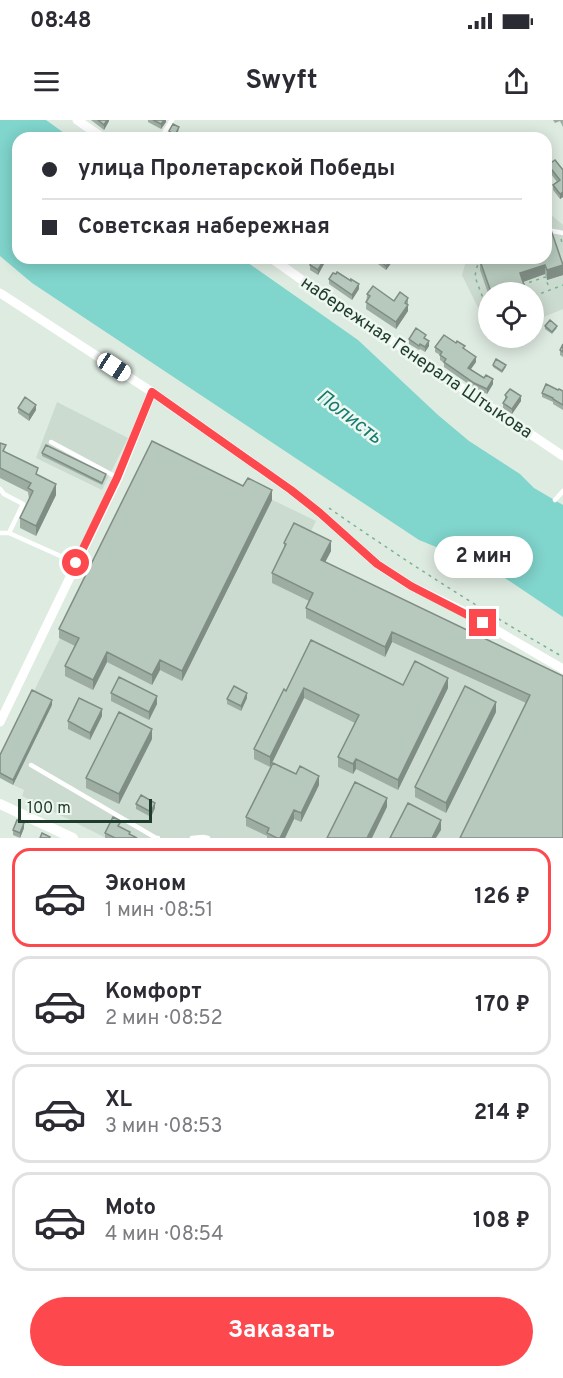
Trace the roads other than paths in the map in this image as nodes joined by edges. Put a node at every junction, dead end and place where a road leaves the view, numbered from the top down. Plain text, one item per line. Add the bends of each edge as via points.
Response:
1 (77, 120) edge
2 (95, 132) edge
3 (279, 264) edge
4 (0, 293) edge
5 (152, 392) junction
6 (51, 442) dead end
7 (563, 456) edge
8 (117, 478) junction
9 (0, 489) edge
10 (563, 491) edge
11 (555, 500) dead end
12 (0, 533) edge
13 (9, 533) junction
14 (76, 563) junction
15 (563, 669) edge
16 (0, 722) edge
17 (31, 765) dead end
18 (0, 804) edge
19 (73, 838) edge
20 (156, 838) edge
21 (192, 838) edge
22 (208, 838) edge

1 - 2 street
3 - 7 street, набережная Генерала Штыкова
4 - 5 street
5 - 8 street
5 - 15 street via 291,490 377,564
6 - 8 lane
8 - 14 street
9 - 13 lane via 23,504
10 - 11 lane
12 - 13 lane
13 - 14 lane
14 - 16 street
17 - 20 lane
18 - 19 street
21 - 22 lane

